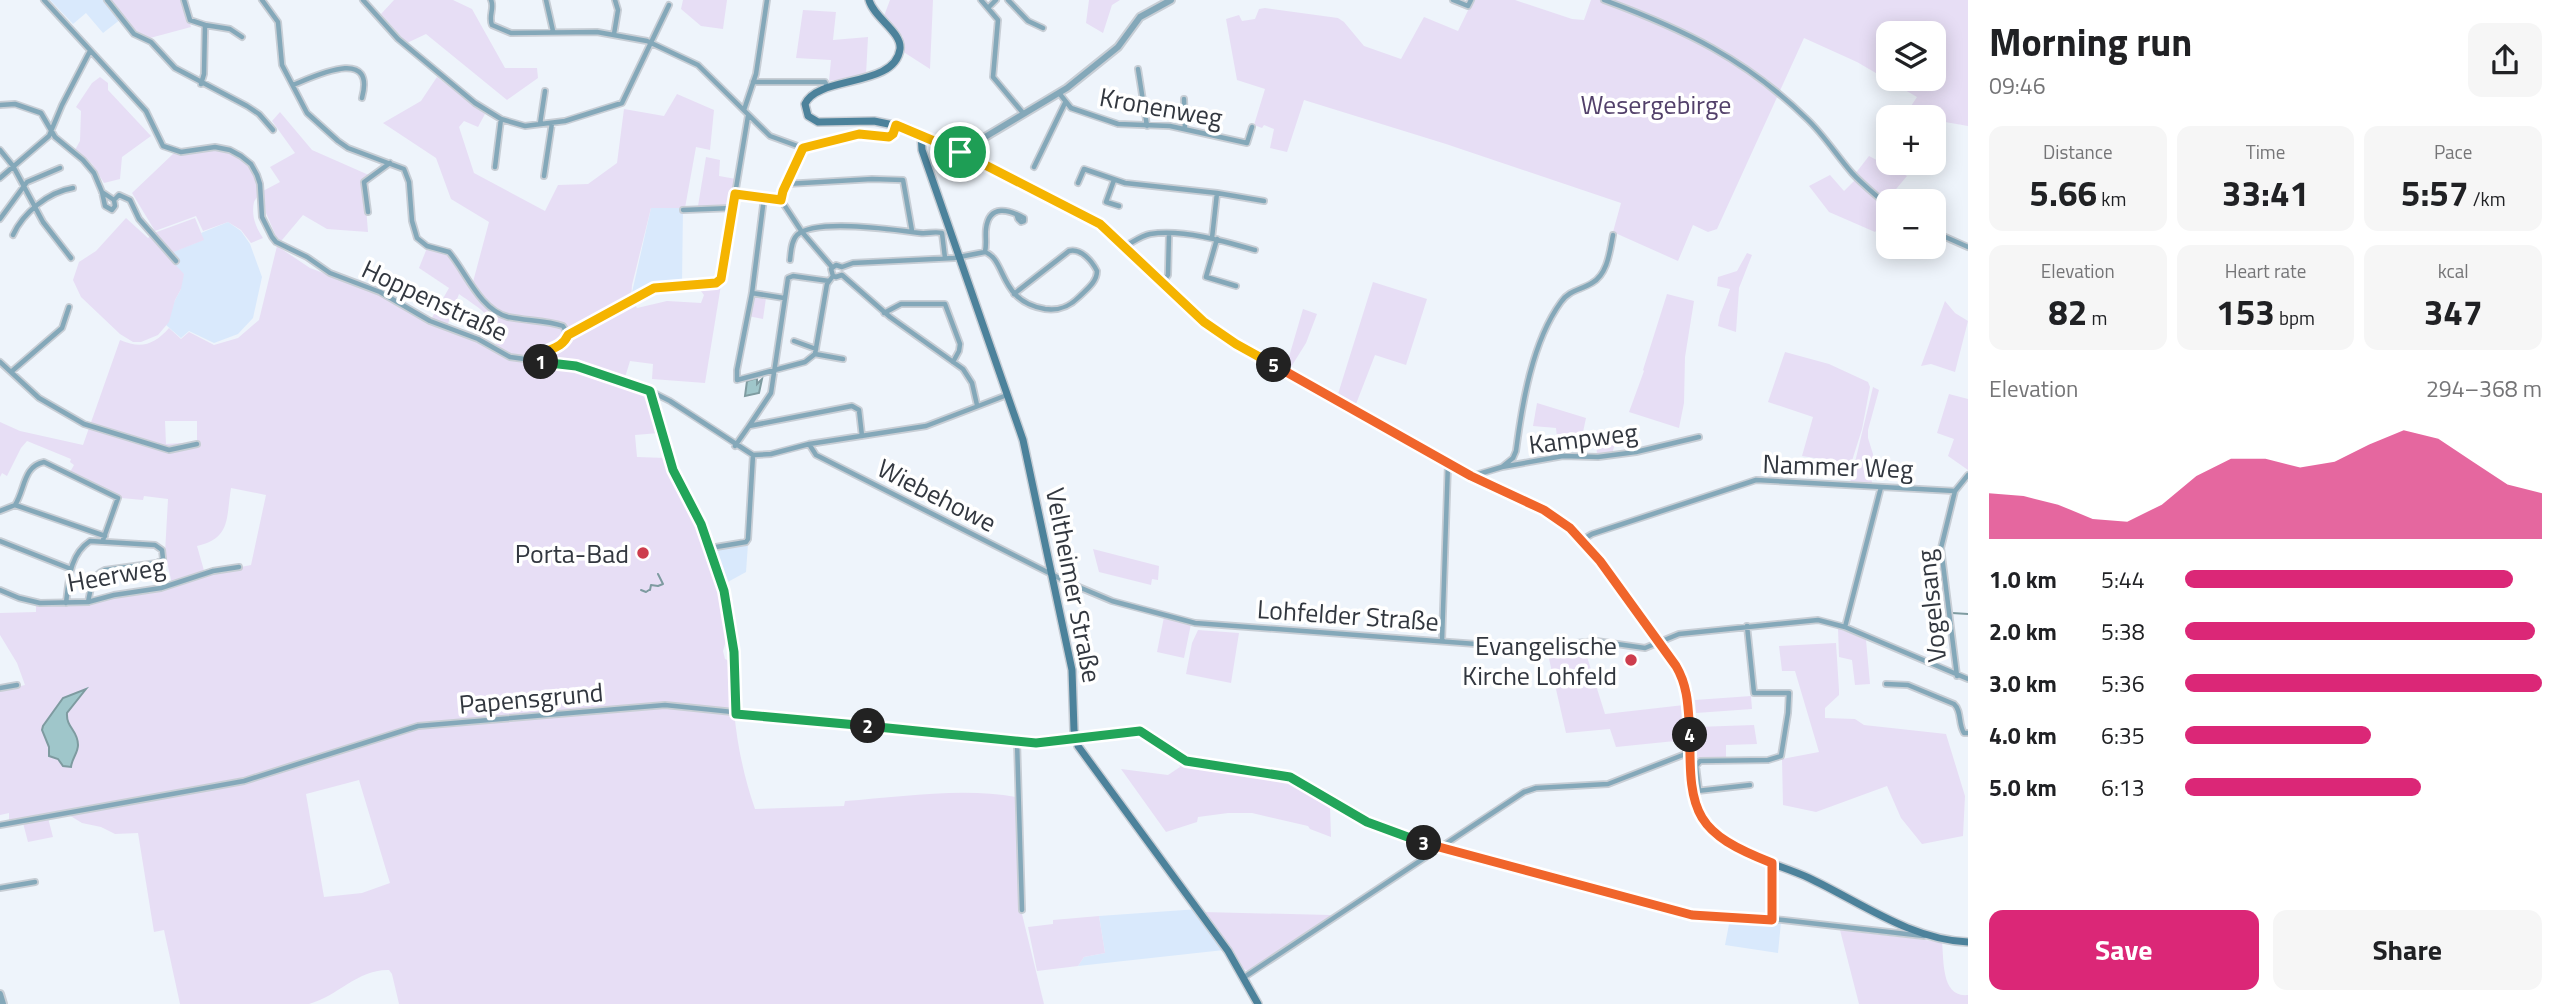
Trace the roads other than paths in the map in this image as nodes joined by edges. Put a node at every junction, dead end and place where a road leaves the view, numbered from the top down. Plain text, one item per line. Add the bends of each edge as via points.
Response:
1 (44, 0) edge
2 (107, 0) edge
3 (184, 0) edge
4 (262, 0) edge
5 (363, 0) edge
6 (491, 0) edge
7 (553, 0) edge
8 (615, 0) edge
9 (767, 0) edge
10 (869, 0) edge
11 (981, 0) edge
12 (996, 0) edge
13 (1008, 0) edge
14 (1171, 0) edge
15 (1453, 0) edge
16 (1471, 0) edge
17 (1604, 0) edge
18 (546, 1) edge
19 (669, 5) dead end
20 (988, 8) junction
21 (205, 25) junction
22 (1044, 28) dead end
23 (553, 31) junction
24 (614, 34) junction
25 (242, 37) dead end
26 (652, 43) junction
27 (90, 51) junction
28 (1138, 69) dead end
29 (753, 82) junction
30 (201, 84) junction
31 (293, 85) junction
32 (828, 88) junction
33 (545, 91) dead end
34 (1059, 93) junction
35 (362, 98) dead end
36 (1184, 99) dead end
37 (1065, 103) junction
38 (0, 105) edge
39 (746, 113) junction
40 (1023, 113) junction
41 (501, 118) junction
42 (552, 123) junction
43 (540, 124) junction
44 (896, 125) junction
45 (1147, 126) junction
46 (1252, 127) dead end
47 (1185, 129) junction
48 (273, 130) dead end
49 (52, 131) junction
50 (921, 134) junction
51 (803, 148) junction
52 (0, 150) edge
53 (960, 152) junction
54 (391, 162) junction
55 (13, 166) junction
56 (495, 167) dead end
57 (1034, 167) dead end
58 (60, 168) dead end
59 (544, 176) dead end
60 (0, 178) edge
61 (1114, 180) junction
62 (1078, 183) dead end
63 (786, 184) junction
64 (24, 186) junction
65 (73, 187) dead end
66 (102, 192) junction
67 (1217, 193) junction
68 (735, 194) junction
69 (1876, 195) edge
70 (764, 198) junction
71 (114, 200) junction
72 (781, 200) junction
73 (1264, 201) dead end
74 (34, 206) junction
75 (1119, 206) dead end
76 (732, 208) junction
77 (683, 210) dead end
78 (368, 212) dead end
79 (1017, 216) dead end
80 (0, 219) edge
81 (912, 231) junction
82 (802, 232) junction
83 (1168, 234) junction
84 (13, 235) dead end
85 (1613, 235) dead end
86 (1946, 237) edge
87 (1215, 238) junction
88 (1125, 246) junction
89 (1968, 247) edge
90 (1255, 250) dead end
91 (985, 252) junction
92 (959, 257) junction
93 (71, 258) dead end
94 (944, 258) junction
95 (790, 260) dead end
96 (176, 261) dead end
97 (832, 267) junction
98 (842, 267) junction
99 (842, 275) junction
100 (831, 278) junction
101 (1162, 283) junction
102 (1236, 286) dead end
103 (752, 293) junction
104 (1014, 294) junction
105 (784, 298) junction
106 (69, 307) dead end
107 (884, 313) junction
108 (568, 335) junction
109 (794, 341) dead end
110 (816, 351) junction
111 (843, 359) dead end
112 (531, 361) junction
113 (0, 362) edge
114 (953, 362) junction
115 (11, 372) junction
116 (774, 372) junction
117 (650, 391) junction
118 (1008, 395) junction
119 (977, 405) junction
120 (749, 426) junction
121 (862, 436) junction
122 (1699, 437) dead end
123 (197, 444) dead end
124 (809, 444) junction
125 (735, 446) junction
126 (753, 455) junction
127 (1448, 463) junction
128 (1502, 467) junction
129 (1968, 475) edge
130 (1471, 476) junction
131 (1881, 487) junction
132 (1955, 491) junction
133 (15, 505) junction
134 (0, 511) edge
135 (92, 533) junction
136 (104, 538) junction
137 (1582, 540) junction
138 (0, 541) edge
139 (90, 541) junction
140 (710, 548) junction
141 (239, 567) dead end
142 (71, 569) junction
143 (1053, 573) junction
144 (0, 590) edge
145 (88, 602) junction
146 (66, 603) junction
147 (1747, 626) junction
148 (1845, 627) junction
149 (1442, 641) junction
150 (1660, 641) junction
151 (1958, 677) junction
152 (1968, 679) edge
153 (1886, 684) dead end
154 (17, 685) dead end
155 (0, 688) edge
156 (736, 714) junction
157 (1968, 733) edge
158 (1075, 740) junction
159 (1017, 741) junction
160 (1689, 753) junction
161 (1750, 785) dead end
162 (1695, 791) junction
163 (0, 825) edge
164 (1439, 848) junction
165 (1772, 863) junction
166 (35, 882) dead end
167 (0, 888) edge
168 (1022, 910) dead end
169 (1772, 920) junction
170 (1930, 935) junction
171 (1968, 942) edge
172 (1243, 978) junction
173 (0, 994) edge
174 (3, 1004) edge
175 (1258, 1004) edge

1 - 27 street, Hoppenstraße
2 - 30 street via 134,34 151,42 175,68
3 - 21 street via 190,20
4 - 31 street via 278,22 282,65
5 - 41 street via 398,39 475,103
6 - 23 street via 494,27 519,34
7 - 18 street
8 - 24 street
9 - 29 street
10 - 32 main road via 877,17 898,37 899,52 881,71
11 - 20 street
12 - 20 street
13 - 22 street via 1028,20
14 - 34 street via 1140,18 1118,47
15 - 16 street via 1468,6
17 - 69 street via 1707,43 1781,94
18 - 23 street
19 - 26 street
20 - 40 street via 998,20 993,77
21 - 25 street via 230,29
21 - 30 street
23 - 24 street
24 - 26 street
26 - 39 street via 706,71
26 - 42 street via 622,103
27 - 49 street
27 - 112 street, Hoppenstraße via 146,111 163,146 181,152 215,146 251,164 260,184 262,217 276,242 435,324 478,339 510,357
28 - 45 street
29 - 32 street via 825,82
29 - 39 street
30 - 48 street via 247,106
31 - 35 street via 334,69 352,68 364,80
31 - 54 street via 307,113 338,141
32 - 44 main road via 806,100 805,110 811,118
33 - 43 street
34 - 37 street, Kronenweg
34 - 40 street
36 - 47 street
37 - 45 street, Kronenweg via 1118,124
37 - 57 street
38 - 49 street via 15,104 41,113
39 - 51 street via 770,136
39 - 68 street
40 - 53 street
41 - 43 street
41 - 56 street
42 - 43 street
42 - 59 street
44 - 50 main road
44 - 51 street via 889,137 859,134
45 - 47 street, Kronenweg
46 - 47 street, Kronenweg via 1247,143
49 - 55 street
49 - 66 street via 94,173
50 - 53 main road
50 - 92 main road, Veltheimer Straße via 922,150
51 - 63 street
52 - 55 street
53 - 88 main road via 1083,214
54 - 78 street via 364,182
54 - 108 street via 407,173 417,238 449,252 474,291 497,312 552,322 563,326
55 - 60 street
55 - 64 street
58 - 64 street
61 - 62 street via 1084,169
61 - 67 street
61 - 75 street via 1106,202
63 - 72 street
63 - 81 street via 903,180
64 - 74 street
64 - 80 street
65 - 74 street
66 - 71 street
66 - 71 street via 107,208 114,208
67 - 73 street
67 - 87 street
68 - 70 street
68 - 76 street
70 - 72 street
70 - 103 street
71 - 96 street via 122,195 130,200 139,219
72 - 82 street
74 - 84 street
74 - 93 street
76 - 77 street
76 - 108 street via 721,279 716,283 654,288
79 - 91 street via 1004,210 993,215 986,227
81 - 82 street via 846,226
81 - 94 street via 942,233
82 - 95 street via 793,240
82 - 97 street
83 - 87 street
83 - 88 street via 1151,234
83 - 101 street via 1168,275
85 - 128 street via 1600,276 1564,298 1549,325 1526,392 1516,451
86 - 89 street
87 - 90 street
87 - 102 street via 1206,277
88 - 101 main road
91 - 92 street
91 - 104 street via 993,256
92 - 94 street
92 - 118 main road, Veltheimer Straße
94 - 98 street
97 - 98 street
97 - 100 street
98 - 99 street
99 - 100 street
99 - 107 street
100 - 105 street via 789,276
100 - 110 street
101 - 127 main road via 1236,344
103 - 105 street
103 - 116 street via 737,380
104 - 104 street via 1032,305 1058,309 1073,303 1094,282 1097,271 1081,252 1069,250
105 - 116 street
106 - 115 street via 62,328
107 - 114 street
107 - 114 street via 901,304 945,304 960,344
108 - 112 street
109 - 110 street
110 - 111 street
110 - 116 street via 804,362
112 - 117 street, Hoppenstraße via 576,366
113 - 115 street
114 - 119 street via 968,375
115 - 123 street via 39,398 84,424 169,450
116 - 120 street via 771,393
117 - 125 street, Hoppenstraße
117 - 140 street via 673,470
118 - 119 street
118 - 143 main road, Veltheimer Straße via 1023,440
119 - 121 street via 926,426
120 - 121 street via 852,406 859,410
120 - 125 street
121 - 124 street
122 - 128 street, Kampweg via 1636,453 1563,456
124 - 126 street
124 - 143 street, Wiebehowe via 816,456
125 - 126 street, Hoppenstraße
126 - 140 street via 748,539
127 - 130 main road
127 - 149 street
128 - 130 street, Kampweg
129 - 132 street
130 - 137 main road via 1544,510
131 - 132 street, Nammer Weg
131 - 137 street, Nammer Weg via 1756,480
131 - 148 street
132 - 151 street, Vogelsang via 1941,548
133 - 134 street
133 - 135 street
133 - 136 street via 28,472 44,462 118,498
135 - 136 street
135 - 139 street
136 - 139 street
136 - 145 street via 159,546 164,556 157,563 101,571 93,581
137 - 150 main road
138 - 142 street
139 - 142 street via 78,551
140 - 156 street via 727,607
141 - 145 street, Heerweg
142 - 146 street
143 - 149 street, Lohfelder Straße via 1112,601 1195,623
143 - 158 main road, Veltheimer Straße via 1074,679
144 - 146 street, Heerweg via 29,601
145 - 146 street, Heerweg
147 - 148 street, Lohfelder Straße via 1818,620
147 - 150 street, Lohfelder Straße
147 - 162 street via 1754,693 1789,693 1781,756 1700,761
148 - 151 street, Lohfelder Straße
149 - 150 street, Lohfelder Straße via 1547,648 1596,641 1644,648
150 - 160 main road via 1688,693
151 - 152 street, Lohfelder Straße
153 - 157 street via 1908,685 1954,704 1961,728
154 - 155 street
156 - 159 street, Papensgrund
156 - 163 street, Papensgrund via 665,705 418,726 244,782
158 - 159 street, Papensgrund
158 - 164 street, Papensgrund via 1140,731 1186,761 1290,777 1367,822
158 - 172 main road
159 - 168 street
160 - 162 main road
160 - 164 street via 1608,784 1524,792
161 - 162 street
162 - 165 main road via 1702,821 1714,833 1739,850
164 - 169 street, Papensgrund via 1692,915
164 - 172 street
165 - 169 street
165 - 170 main road
166 - 167 street
169 - 170 street, Papensgrund
170 - 171 main road
172 - 175 main road
173 - 174 street

